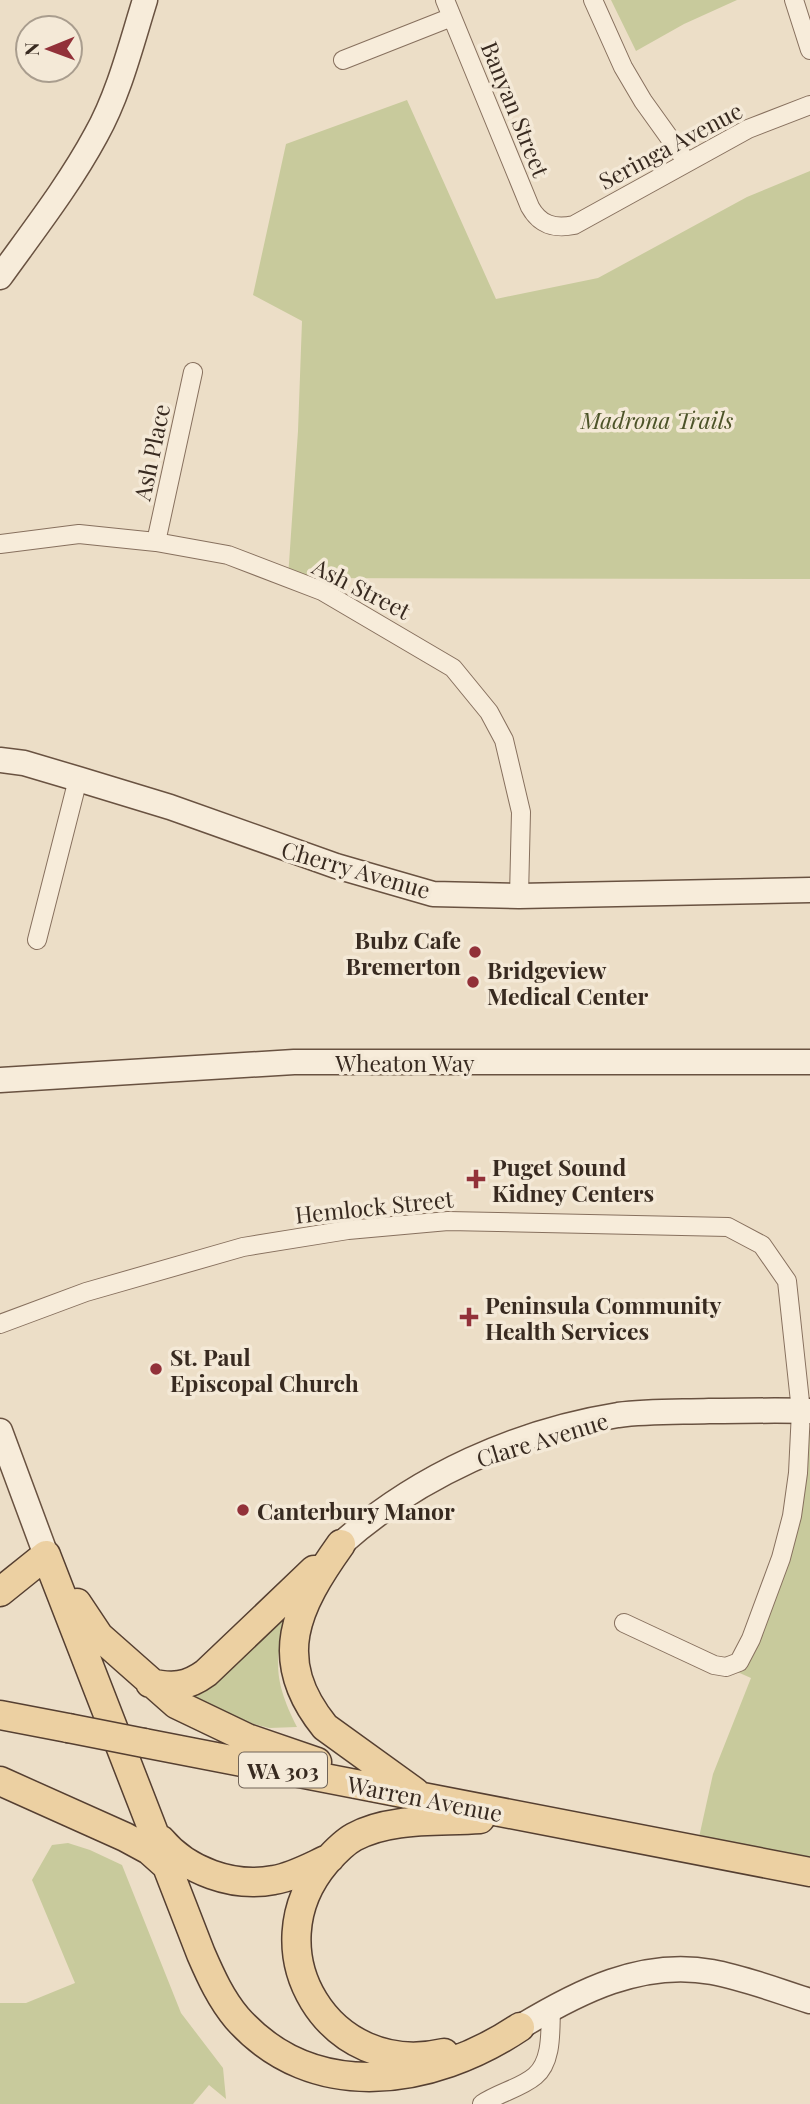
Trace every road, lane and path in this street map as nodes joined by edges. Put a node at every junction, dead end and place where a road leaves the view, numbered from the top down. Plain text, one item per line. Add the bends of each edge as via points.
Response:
1 (145, 0) edge
2 (445, 0) edge
3 (593, 0) edge
4 (794, 0) edge
5 (452, 17) junction
6 (810, 50) edge
7 (343, 60) dead end
8 (810, 105) edge
9 (685, 161) junction
10 (553, 226) joint
11 (0, 277) edge
12 (193, 372) dead end
13 (156, 542) junction
14 (0, 544) edge
15 (0, 760) edge
16 (78, 779) junction
17 (810, 890) edge
18 (520, 896) junction
19 (37, 940) dead end
20 (810, 1062) edge
21 (0, 1080) edge
22 (0, 1324) edge
23 (806, 1411) edge
24 (0, 1431) edge
25 (341, 1544) junction
26 (46, 1555) junction
27 (0, 1592) edge
28 (624, 1623) dead end
29 (150, 1683) junction
30 (0, 1715) edge
31 (0, 1781) edge
32 (423, 1797) junction
33 (520, 1817) junction
34 (152, 1829) junction
35 (330, 1858) junction
36 (169, 1867) junction
37 (810, 1872) edge
38 (810, 2001) edge
39 (551, 2008) junction
40 (520, 2027) junction
41 (482, 2104) edge

1 - 11 street via 97,134
2 - 5 street, Banyan Street
3 - 9 street via 623,66
4 - 6 street
5 - 7 street
5 - 10 street, Banyan Street via 530,207 536,217
8 - 9 street, Seringa Avenue
9 - 10 street, Seringa Avenue via 574,225
12 - 13 street, Ash Place
13 - 14 street, Ash Street via 79,534
13 - 18 street, Ash Street via 228,555 322,591 453,668 489,712 504,740 521,812
15 - 16 street, Cherry Avenue via 24,762
16 - 18 street, Cherry Avenue via 406,888 433,894
16 - 19 street
17 - 18 street, Cherry Avenue
20 - 21 street, Wheaton Way via 294,1062
22 - 23 street, Hemlock Street via 86,1292 243,1247 348,1230 447,1221 728,1227 762,1245 787,1282
23 - 25 street, Clare Avenue via 647,1412 570,1425 453,1468 384,1509
23 - 28 street via 792,1516 781,1558 739,1662 714,1665
24 - 26 street
25 - 29 main road via 206,1674 182,1686
25 - 32 main road via 314,1582 301,1614 294,1657 299,1684 325,1727
26 - 27 main road
26 - 29 main road via 99,1636
26 - 34 main road
29 - 32 main road via 187,1711 247,1738
30 - 32 main road, Warren Avenue / WA 303, bridge
31 - 36 main road via 125,1837
32 - 33 main road, Warren Avenue / WA 303
33 - 35 main road via 401,1823 354,1836
33 - 37 main road, Warren Avenue / WA 303
34 - 35 main road via 194,1868 240,1882 275,1880
34 - 36 main road
35 - 40 main road via 309,1889 300,1916 298,1960 315,2003 346,2037 383,2054 417,2058
36 - 40 main road via 201,1954 225,2001 253,2035 288,2061 329,2077 391,2081 442,2069
38 - 39 street via 712,1972 680,1969 615,1979
39 - 40 street
39 - 41 street via 543,2066 535,2076

